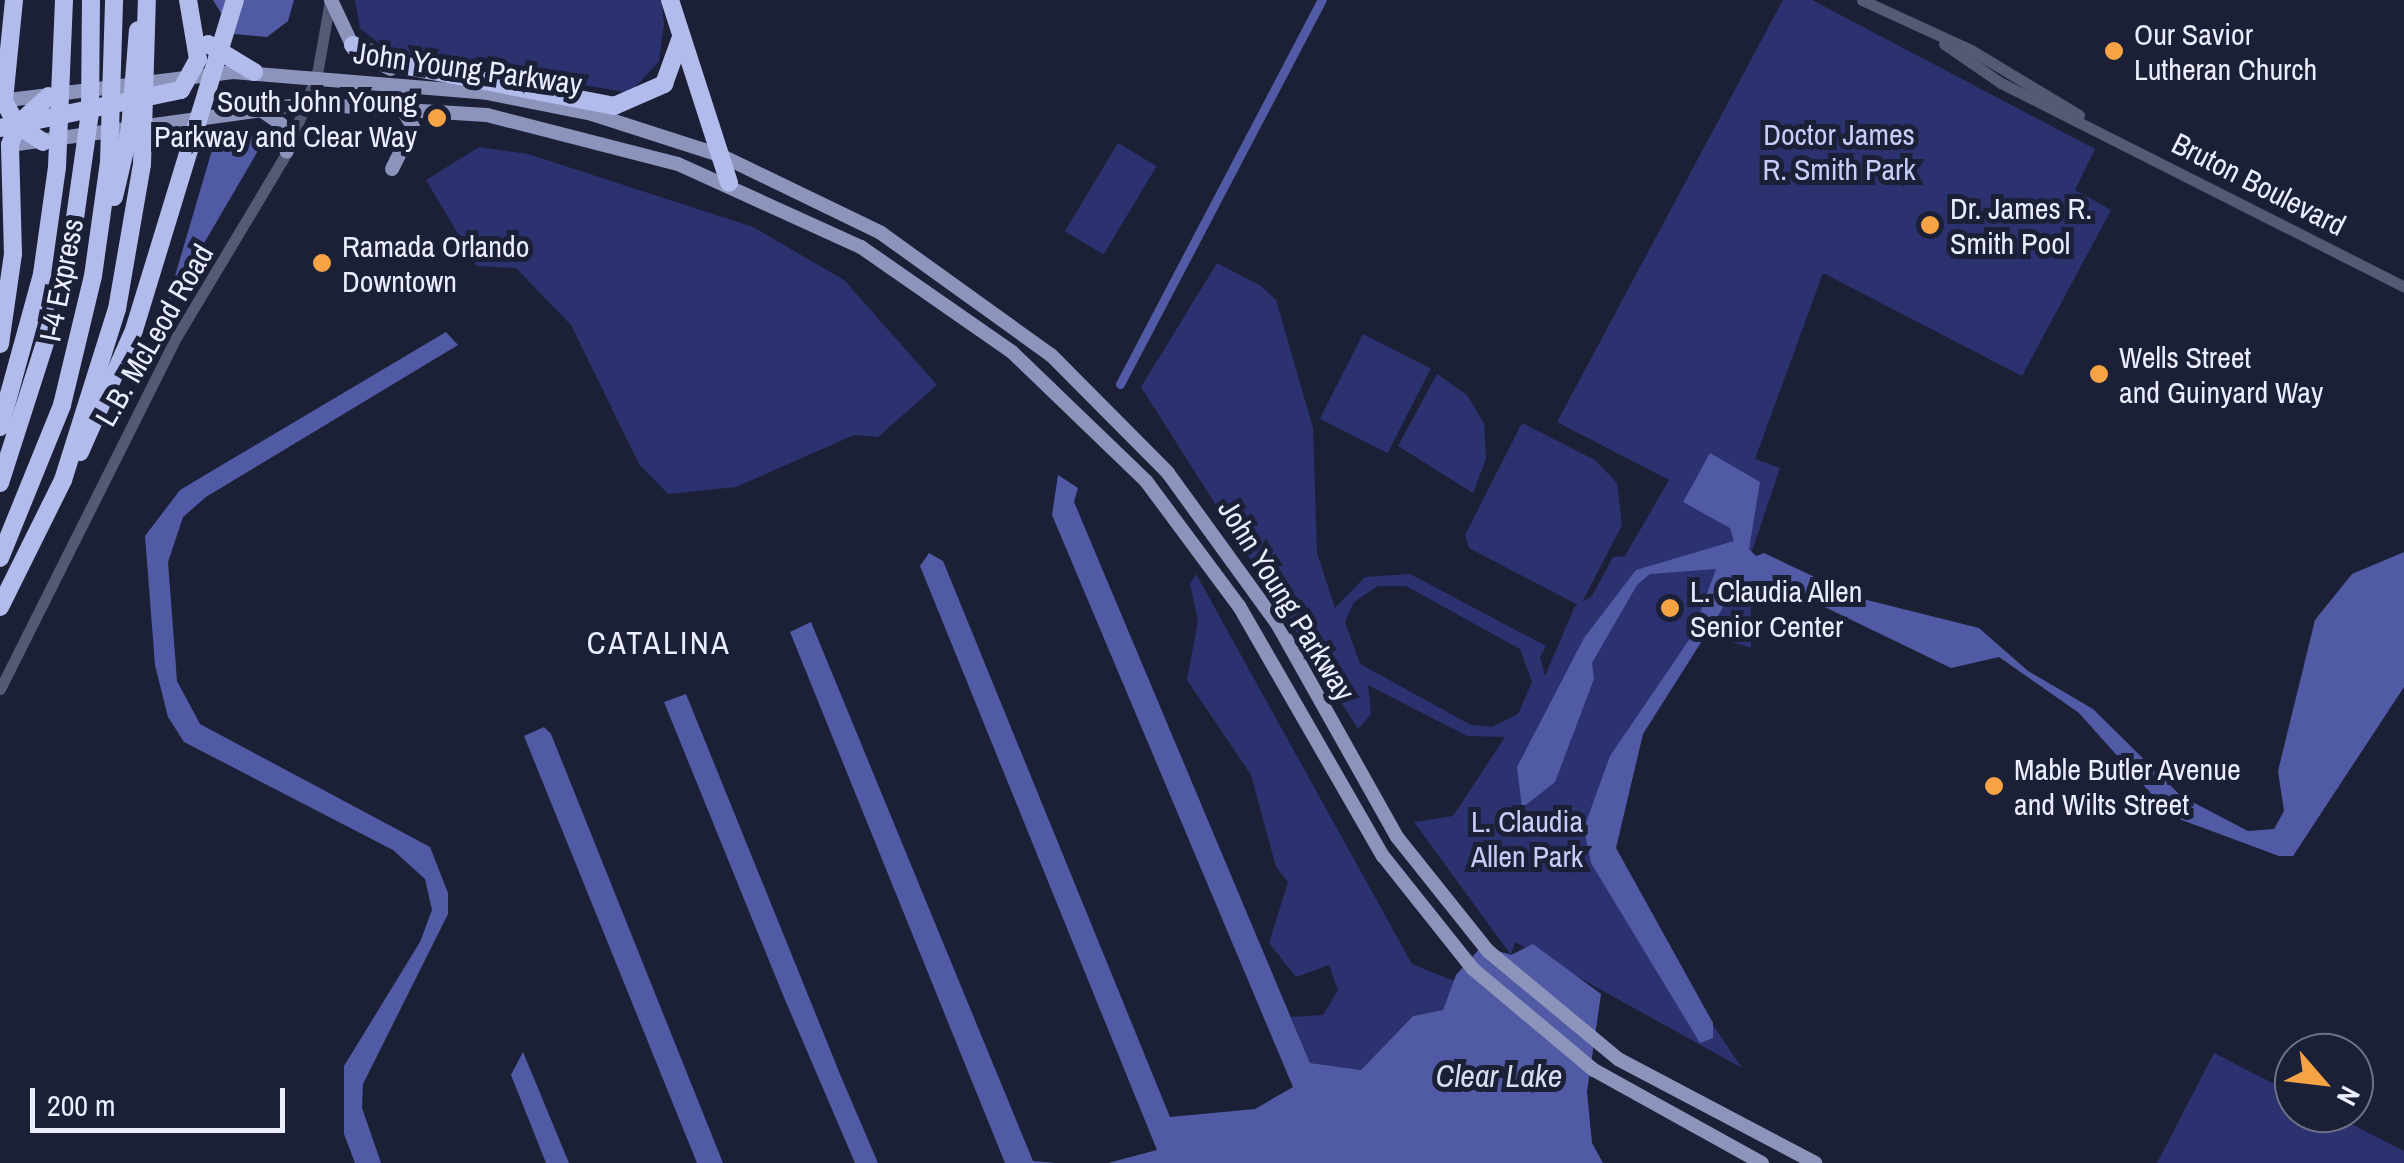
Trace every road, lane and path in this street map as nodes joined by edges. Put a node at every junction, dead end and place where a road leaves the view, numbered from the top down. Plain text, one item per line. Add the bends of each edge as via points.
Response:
1 (14, 0) edge
2 (64, 0) edge
3 (91, 0) edge
4 (114, 0) edge
5 (144, 0) edge
6 (188, 0) edge
7 (235, 0) edge
8 (331, 0) edge
9 (670, 0) edge
10 (1846, 0) edge
11 (1866, 3) edge
12 (193, 21) junction
13 (681, 37) junction
14 (11, 40) junction
15 (353, 45) junction
16 (0, 60) edge
17 (254, 72) junction
18 (195, 73) junction
19 (317, 74) junction
20 (447, 88) junction
21 (49, 96) junction
22 (2, 101) edge
23 (308, 104) junction
24 (400, 105) junction
25 (258, 108) junction
26 (8, 126) edge
27 (43, 142) junction
28 (136, 143) junction
29 (10, 145) junction
30 (288, 152) junction
31 (720, 155) junction
32 (392, 169) dead end
33 (6, 176) edge
34 (729, 183) junction
35 (93, 276) junction
36 (2404, 287) edge
37 (0, 344) edge
38 (0, 428) edge
39 (62, 480) junction
40 (0, 484) edge
41 (0, 558) edge
42 (0, 608) edge
43 (0, 689) edge
44 (1762, 1163) edge
45 (1814, 1163) edge

1 - 14 highway
2 - 38 highway via 64,80 42,274
3 - 40 highway, I-4 Express via 85,163 53,331
4 - 35 highway, I-4 Express via 109,162
5 - 28 highway
5 - 28 highway via 149,59
6 - 12 highway
7 - 39 highway via 116,381
8 - 15 main road
8 - 19 street, L.B. McLeod Road
9 - 13 highway
10 - 11 street, Bruton Boulevard
11 - 36 street, Bruton Boulevard via 1944,44 1970,50 2090,124
12 - 17 highway via 218,53
12 - 18 highway
13 - 15 highway via 676,66 660,88 614,106 391,62
13 - 31 highway
14 - 16 highway
14 - 22 highway
15 - 20 main road via 375,65 432,77
17 - 18 main road, John Young Parkway
17 - 19 main road, John Young Parkway
18 - 21 main road, John Young Parkway
18 - 26 highway via 157,101
19 - 20 main road, John Young Parkway
19 - 23 street, L.B. McLeod Road
20 - 31 main road, John Young Parkway via 577,110
21 - 22 main road, John Young Parkway
21 - 26 highway
22 - 26 highway
23 - 24 main road, John Young Parkway
23 - 25 main road, John Young Parkway
23 - 30 street, L.B. McLeod Road
24 - 32 main road via 413,127
24 - 34 main road, John Young Parkway via 536,124
25 - 27 main road, John Young Parkway
25 - 30 main road via 282,125
26 - 27 highway
26 - 29 highway
27 - 29 main road, John Young Parkway
28 - 35 highway
28 - 39 highway via 117,308
29 - 33 highway
30 - 43 street, L.B. McLeod Road via 176,336
31 - 34 highway
31 - 45 main road, John Young Parkway via 832,206 933,265 1051,355 1122,422 1244,572 1397,837 1468,931 1552,1011 1639,1072
33 - 37 highway via 13,254
34 - 44 main road, John Young Parkway via 924,286 1012,352 1109,442 1223,582 1364,827 1452,946 1542,1032 1626,1091
35 - 41 highway, I-4 Express via 62,405
39 - 42 highway

